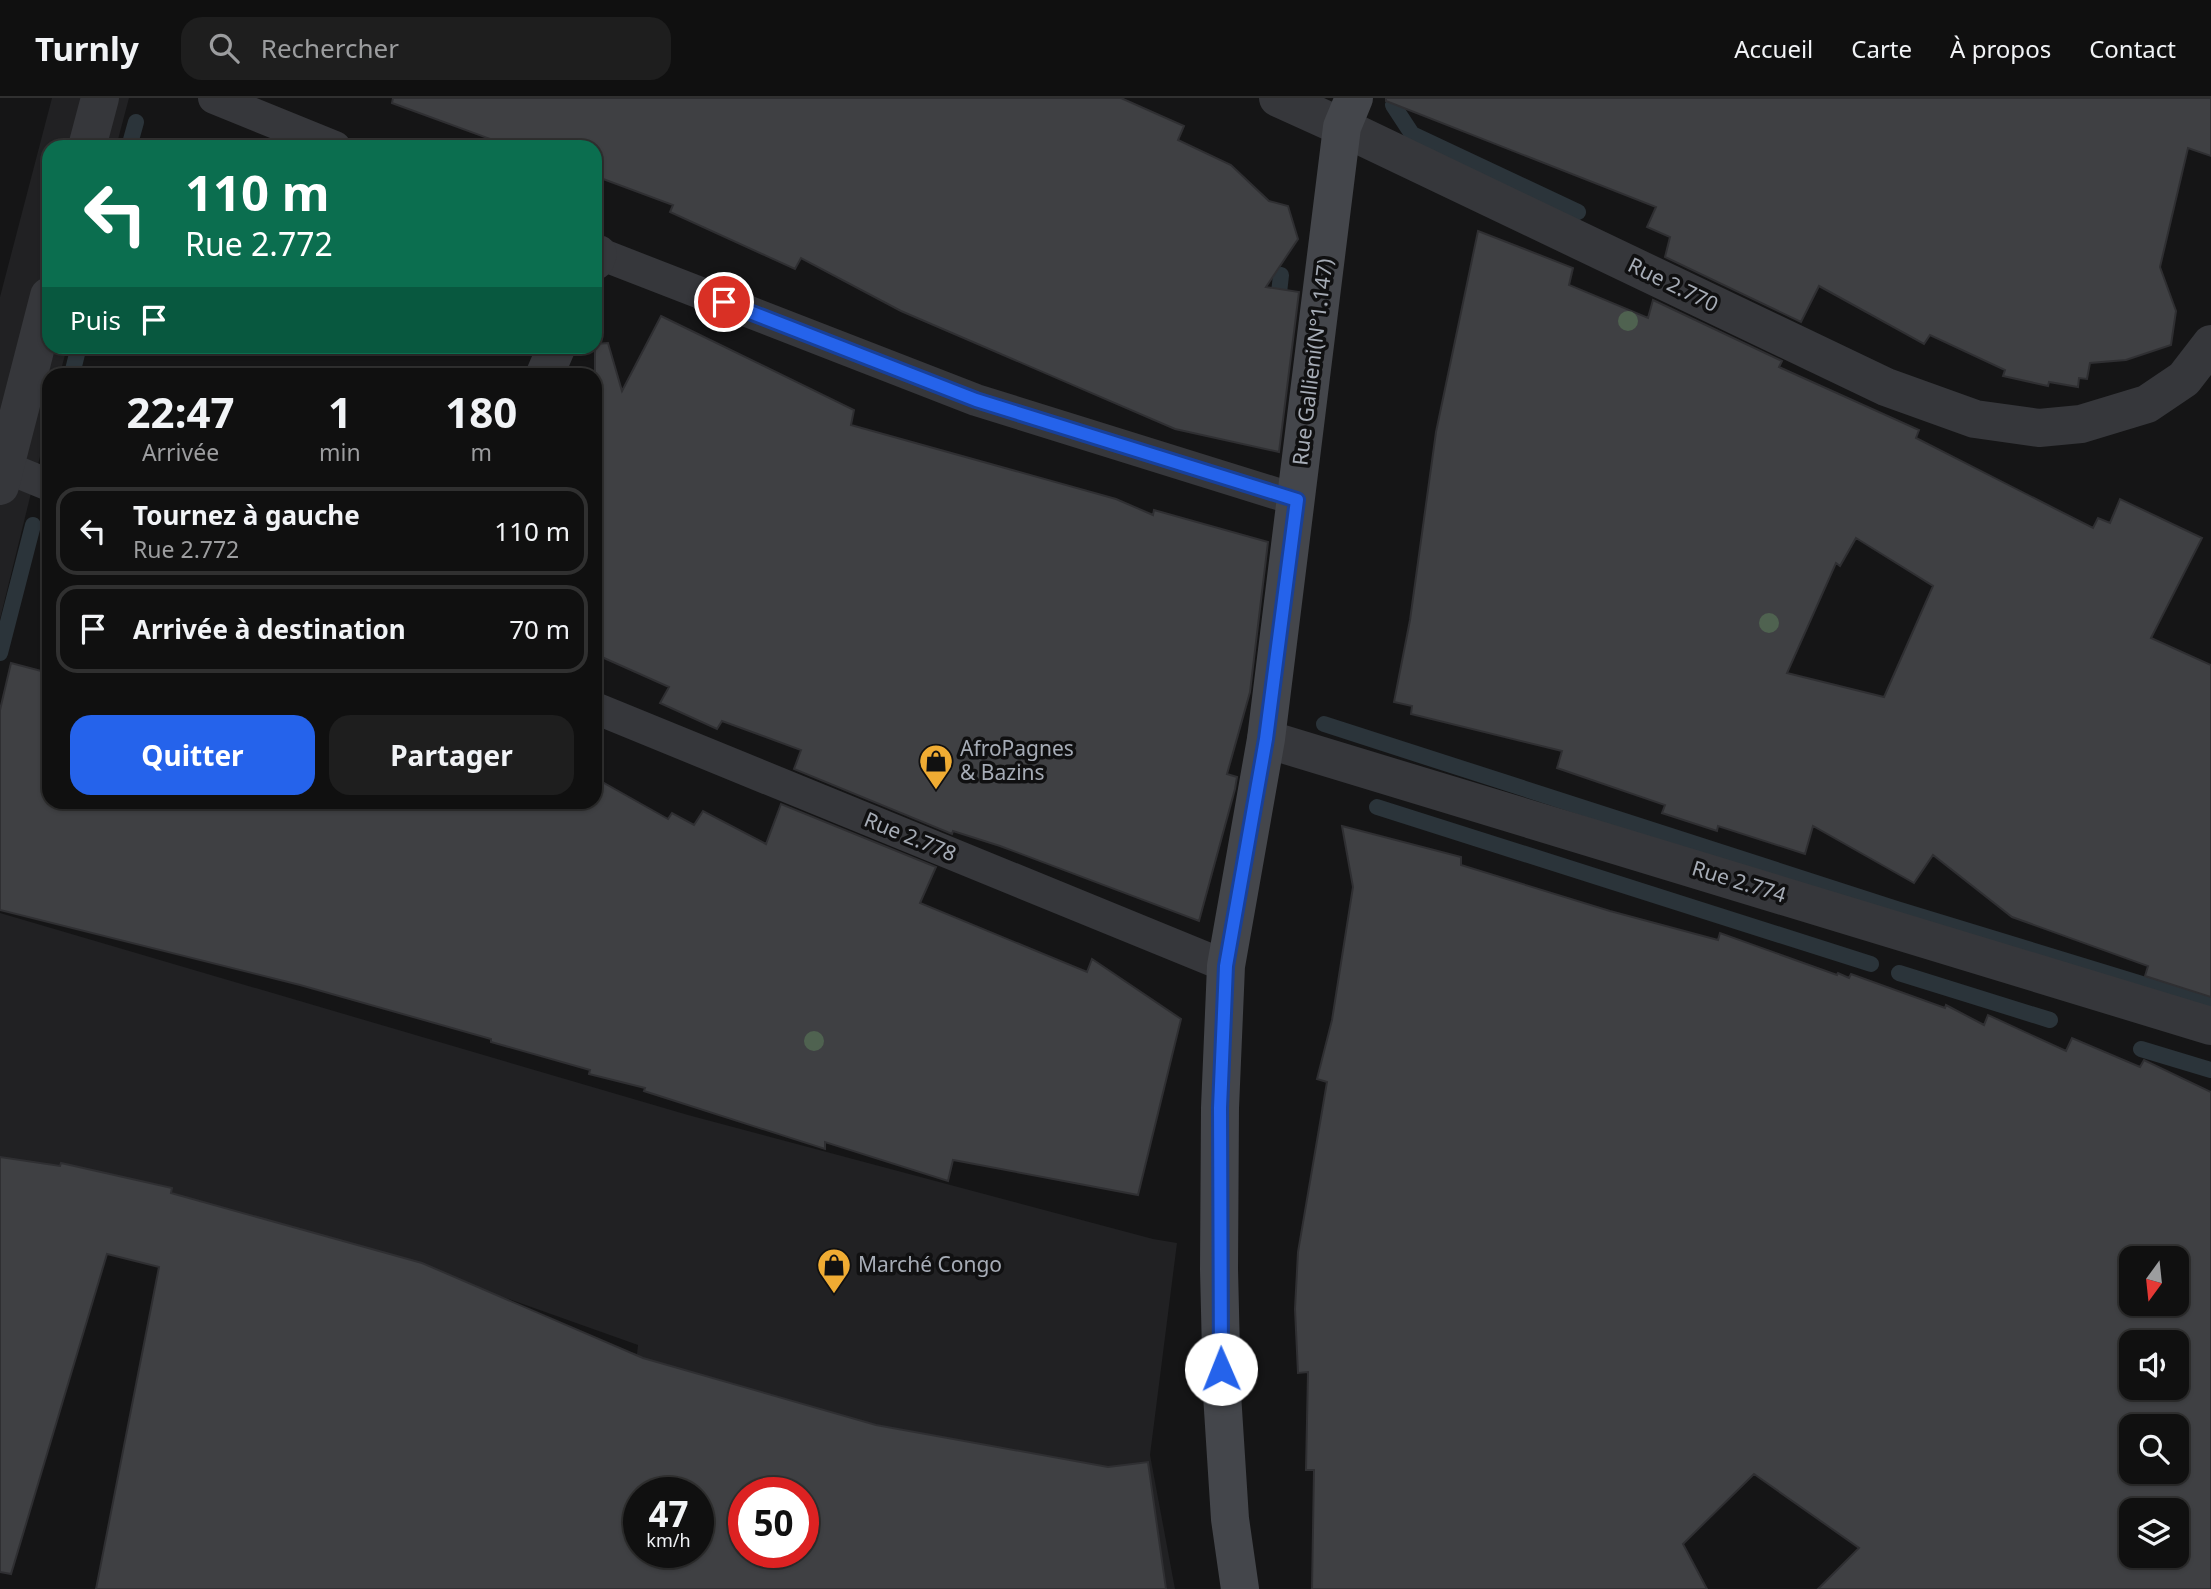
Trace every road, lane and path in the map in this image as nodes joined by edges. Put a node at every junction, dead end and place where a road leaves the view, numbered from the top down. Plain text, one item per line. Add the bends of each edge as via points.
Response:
1 (100, 98) edge
2 (214, 98) edge
3 (1278, 98) edge
4 (1348, 113) edge
5 (89, 140) edge
6 (318, 140) edge
7 (602, 258) edge
8 (42, 323) edge
9 (2211, 344) edge
10 (3, 476) edge
11 (42, 484) edge
12 (1297, 500) junction
13 (602, 711) edge
14 (1266, 739) junction
15 (1226, 966) junction
16 (2211, 1026) edge
17 (1240, 1589) edge

1 - 5 street
2 - 6 lane
3 - 4 street, Rue 2.770
4 - 9 street, Rue 2.770 via 1886,387 1975,419 2039,428 2081,424 2147,404 2184,379
4 - 12 main road, Rue Gallieni(N°1.147)
7 - 12 lane via 976,400
8 - 10 street
10 - 11 lane
12 - 14 main road, Rue Gallieni(N°1.147)
13 - 15 lane, Rue 2.778
14 - 15 main road, Rue Gallieni(N°1.147)
14 - 16 street, Rue 2.774
15 - 17 main road, Rue Gallieni(N°1.147) via 1219,1283 1230,1519

